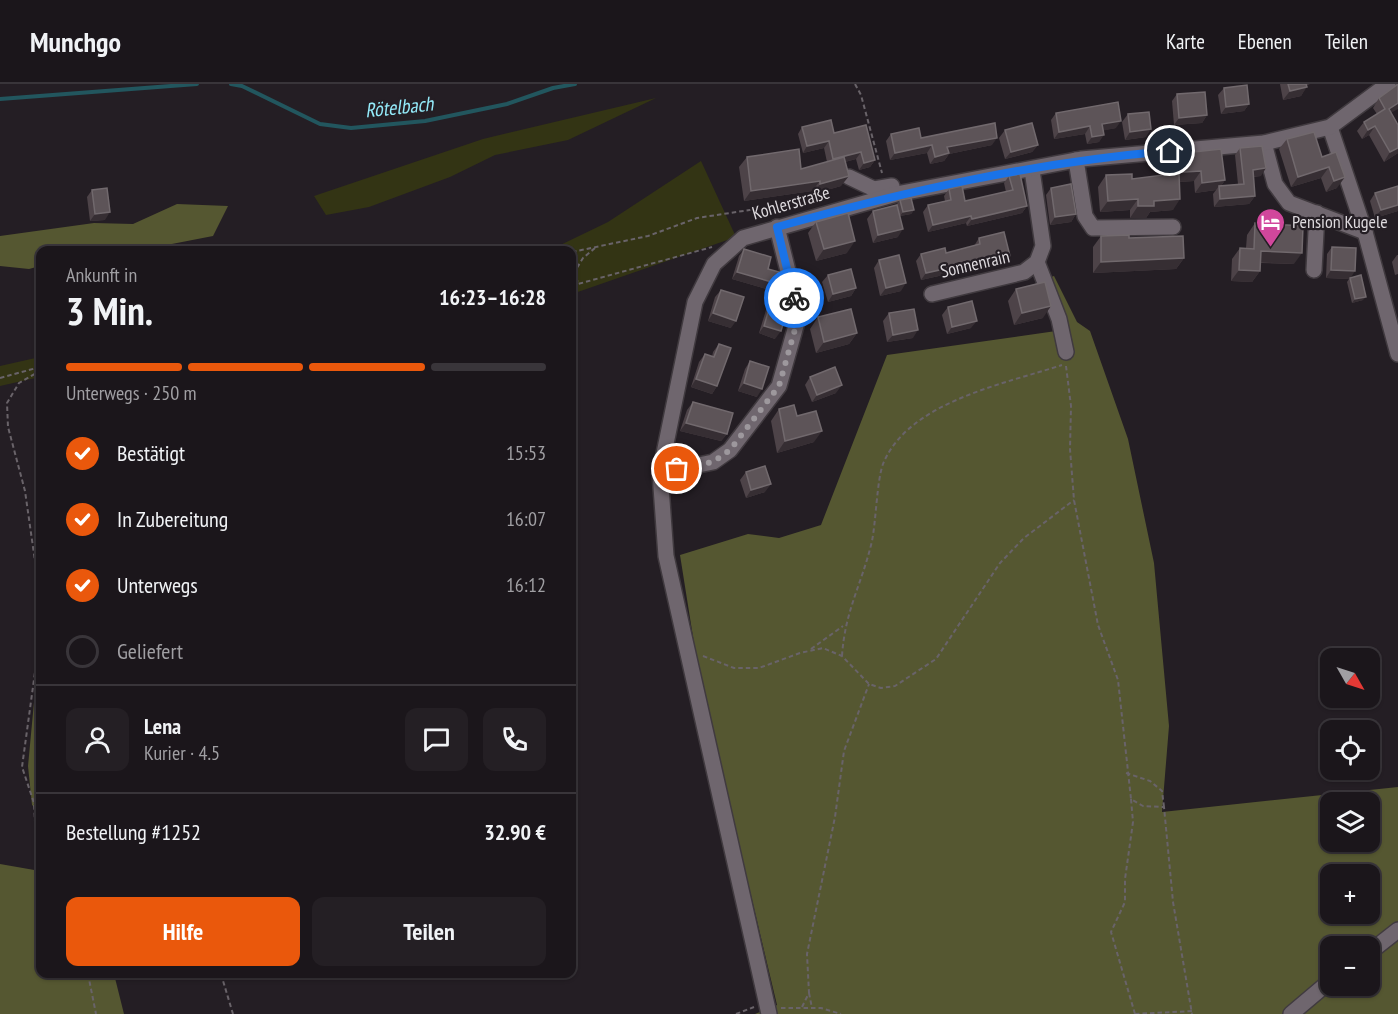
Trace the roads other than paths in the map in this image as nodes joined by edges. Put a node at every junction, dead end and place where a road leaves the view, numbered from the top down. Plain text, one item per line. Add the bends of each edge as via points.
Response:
1 (1388, 84) edge
2 (1330, 126) junction
3 (1264, 143) junction
4 (1076, 160) junction
5 (1032, 170) junction
6 (849, 177) edge
7 (937, 186) junction
8 (1317, 213) junction
9 (777, 227) junction
10 (1173, 227) dead end
11 (1365, 232) junction
12 (1037, 262) junction
13 (1314, 270) dead end
14 (932, 294) dead end
15 (1398, 354) edge
16 (1066, 357) road end
17 (660, 473) junction
18 (1398, 930) edge
19 (1380, 944) edge
20 (1320, 989) edge
21 (769, 1008) edge
22 (1291, 1014) edge

1 - 2 street
2 - 3 street, Kohlerstraße
2 - 11 street
3 - 4 street, Kohlerstraße
3 - 8 street via 1275,184 1289,203
4 - 5 street, Kohlerstraße
4 - 10 street via 1085,216 1093,228
5 - 7 street, Kohlerstraße
5 - 12 street, Sonnenrain via 1043,246
6 - 7 street via 874,189 911,182
7 - 9 street, Kohlerstraße
8 - 11 street
8 - 13 street
9 - 17 street, Kohlerstraße via 743,238 714,264 695,302
9 - 17 street via 799,315 779,386 730,450 713,462
11 - 15 street
12 - 14 street, Sonnenrain via 1024,272
12 - 16 street via 1059,320
17 - 21 street, Kohlerstraße via 666,555
18 - 19 street
20 - 22 street

